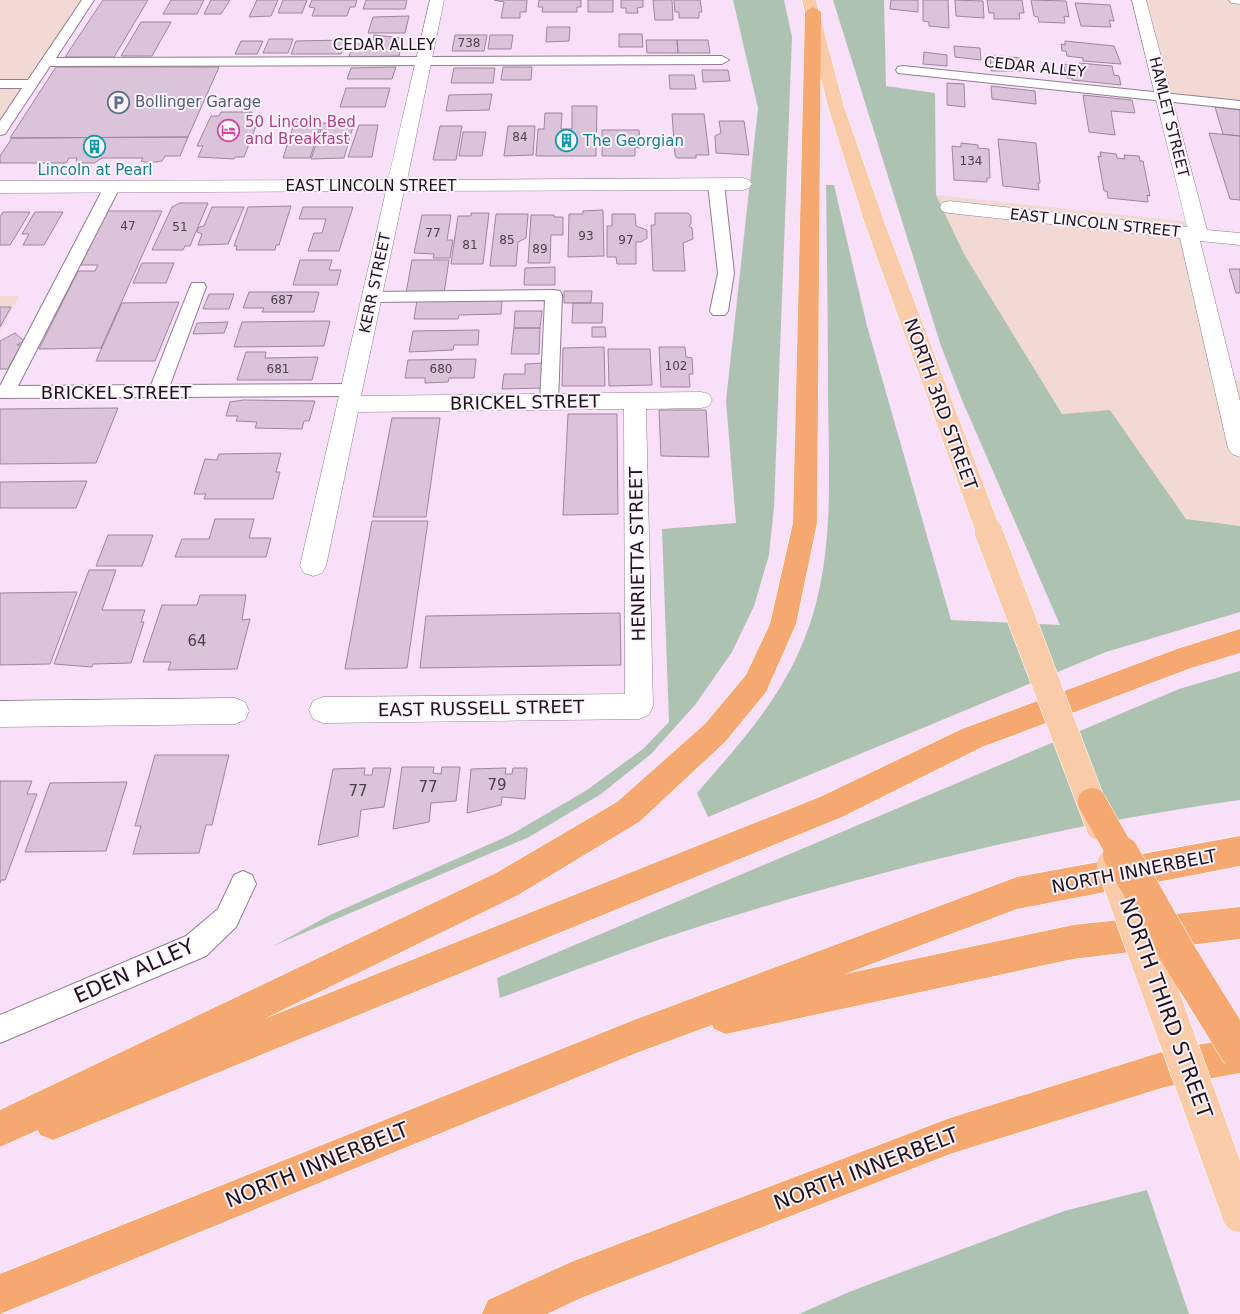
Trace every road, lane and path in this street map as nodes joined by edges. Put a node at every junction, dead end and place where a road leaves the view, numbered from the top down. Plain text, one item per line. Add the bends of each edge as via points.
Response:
1 (88, 0) edge
2 (437, 0) edge
3 (1139, 0) edge
4 (811, 6) edge
5 (722, 60) dead end
6 (424, 61) junction
7 (46, 62) junction
8 (903, 70) dead end
9 (0, 84) edge
10 (32, 84) junction
11 (1163, 96) junction
12 (1240, 105) edge
13 (0, 131) edge
14 (716, 184) junction
15 (742, 184) dead end
16 (396, 186) junction
17 (0, 187) edge
18 (112, 187) junction
19 (950, 207) dead end
20 (1194, 234) junction
21 (1240, 239) edge
22 (198, 287) dead end
23 (372, 297) junction
24 (719, 311) dead end
25 (158, 391) junction
26 (3, 392) edge
27 (350, 397) junction
28 (701, 400) dead end
29 (635, 401) junction
30 (549, 402) junction
31 (1240, 448) edge
32 (313, 566) dead end
33 (1240, 641) edge
34 (639, 706) joint
35 (323, 710) dead end
36 (235, 711) dead end
37 (0, 714) edge
38 (1092, 802) junction
39 (1240, 851) edge
40 (243, 884) dead end
41 (1240, 923) edge
42 (0, 1029) edge
43 (634, 1037) junction
44 (1240, 1054) edge
45 (0, 1129) edge
46 (0, 1144) edge
47 (1240, 1214) edge
48 (0, 1294) edge
49 (502, 1314) edge

1 - 7 lane
2 - 6 street, KERR STREET
3 - 11 street, HAMLET STREET
4 - 38 main road, NORTH 3RD STREET, bridge via 836,107 875,224 988,533
4 - 45 highway via 805,523 783,624 756,683 716,733 628,812 507,884
5 - 6 lane, CEDAR ALLEY
6 - 7 lane, CEDAR ALLEY
6 - 16 street, KERR STREET
7 - 10 lane
8 - 11 lane, CEDAR ALLEY
9 - 10 lane
10 - 13 lane
11 - 12 lane, CEDAR ALLEY
11 - 20 street, HAMLET STREET
14 - 15 street, EAST LINCOLN STREET
14 - 16 street, EAST LINCOLN STREET
14 - 24 lane via 726,273
16 - 18 street, EAST LINCOLN STREET
16 - 23 street, KERR STREET
17 - 18 street, EAST LINCOLN STREET
18 - 26 lane
19 - 20 street, EAST LINCOLN STREET
20 - 21 street, EAST LINCOLN STREET
20 - 31 street, HAMLET STREET
22 - 25 lane
23 - 27 street, KERR STREET
23 - 30 lane via 554,295
25 - 26 lane, BRICKEL STREET
25 - 27 lane, BRICKEL STREET
27 - 30 street, BRICKEL STREET
27 - 32 street, KERR STREET
28 - 29 street, BRICKEL STREET
29 - 30 street, BRICKEL STREET
29 - 34 street, HENRIETTA STREET
33 - 46 highway via 1187,657 972,738 831,807
34 - 35 street, EAST RUSSELL STREET
36 - 37 street
38 - 44 highway, bridge via 1180,957
38 - 47 main road, NORTH THIRD STREET, bridge
39 - 43 highway, NORTH INNERBELT via 1017,893
40 - 42 lane, EDEN ALLEY via 227,918 196,946
41 - 43 highway, NORTH INNERBELT via 1073,942
43 - 48 highway, NORTH INNERBELT
44 - 49 highway, NORTH INNERBELT via 1165,1070 950,1136 571,1282

